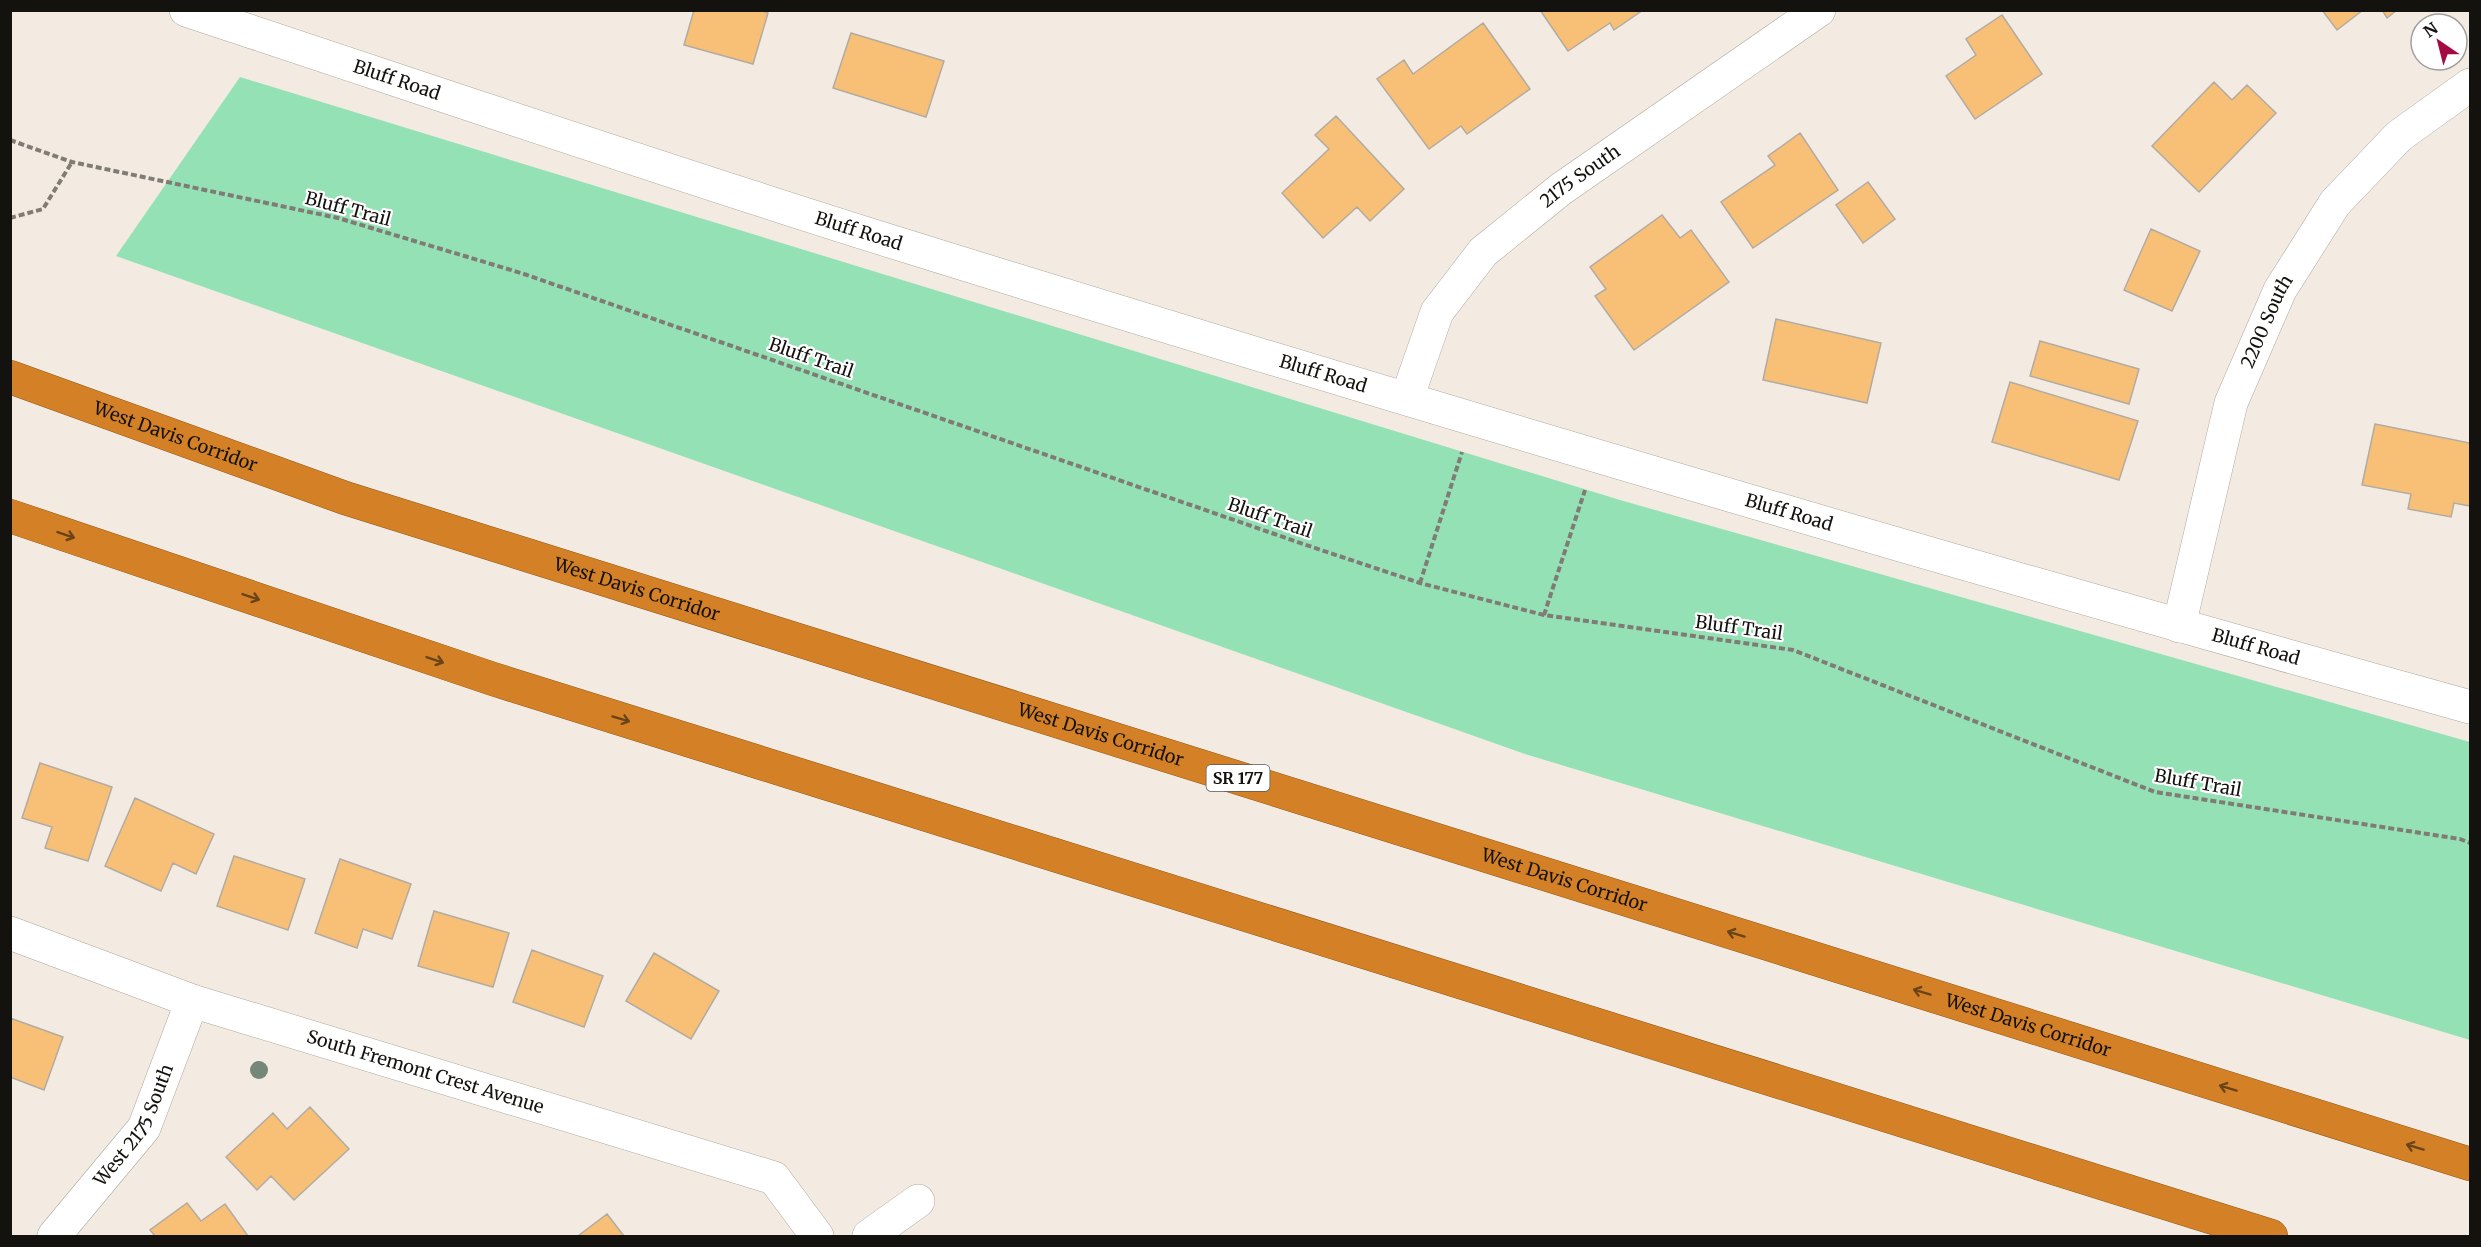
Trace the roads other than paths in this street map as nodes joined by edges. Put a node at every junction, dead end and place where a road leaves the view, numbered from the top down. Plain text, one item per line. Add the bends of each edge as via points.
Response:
1 (186, 10) edge
2 (1819, 10) edge
3 (2470, 85) edge
4 (10, 377) edge
5 (1407, 398) junction
6 (10, 516) edge
7 (2179, 626) junction
8 (2470, 706) edge
9 (10, 933) edge
10 (192, 1001) junction
11 (2470, 1164) edge
12 (918, 1201) dead end
13 (54, 1236) edge
14 (817, 1236) edge
15 (869, 1236) edge
16 (2271, 1236) edge

1 - 5 street, Bluff Road via 888,240
2 - 5 street, 2175 South via 1561,189 1484,252 1437,312
3 - 7 street, 2200 South via 2399,136 2335,203 2280,290 2231,403
11 -> 4 highway, West Davis Corridor / SR 177 via 345,498
5 - 7 street, Bluff Road
6 -> 16 highway via 493,679
7 - 8 street, Bluff Road
9 - 10 street, South Fremont Crest Avenue
10 - 13 street, West 2175 South via 144,1128
10 - 14 street, South Fremont Crest Avenue via 774,1178
12 - 15 street

